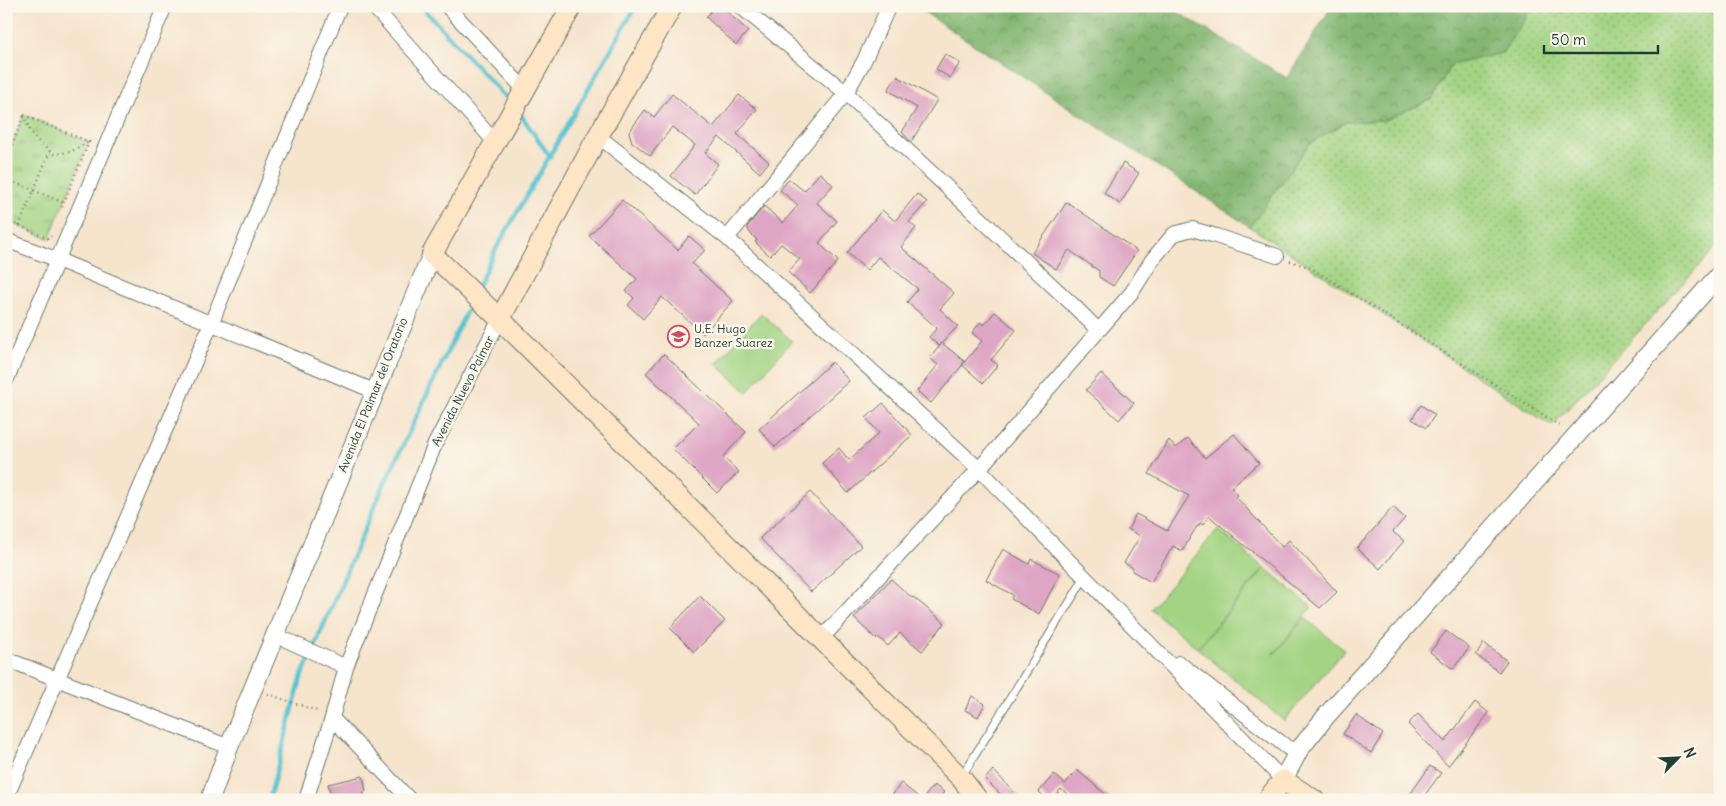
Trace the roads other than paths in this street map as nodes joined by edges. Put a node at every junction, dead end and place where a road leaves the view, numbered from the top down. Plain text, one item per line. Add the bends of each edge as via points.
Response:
1 (165, 6) edge
2 (340, 6) edge
3 (373, 6) edge
4 (447, 6) edge
5 (572, 6) edge
6 (672, 6) edge
7 (740, 6) edge
8 (888, 6) edge
9 (524, 89) junction
10 (846, 93) junction
11 (598, 136) junction
12 (495, 142) junction
13 (727, 238) junction
14 (6, 240) edge
15 (432, 254) junction
16 (1277, 256) road end
17 (58, 260) junction
18 (1720, 274) edge
19 (493, 313) junction
20 (210, 324) junction
21 (1098, 330) junction
22 (6, 381) edge
23 (374, 391) junction
24 (980, 469) junction
25 (1086, 577) junction
26 (1136, 628) junction
27 (283, 639) junction
28 (820, 640) junction
29 (6, 660) edge
30 (341, 664) junction
31 (57, 680) junction
32 (332, 718) junction
33 (228, 747) junction
34 (1299, 750) junction
35 (961, 778) junction
36 (1283, 780) junction
37 (6, 798) edge
38 (975, 798) edge
39 (210, 800) edge
40 (306, 800) edge
41 (410, 800) edge
42 (1267, 800) edge
43 (1314, 800) edge

1 - 17 street
2 - 20 street
3 - 12 street
4 - 9 street
5 - 9 main road, Avenida El Palmar del Oratorio
6 - 11 main road, Avenida Nuevo Palmar
7 - 10 street
8 - 10 street
9 - 12 main road, Avenida El Palmar del Oratorio
10 - 13 street
10 - 21 street
11 - 13 street
11 - 19 main road, Avenida Nuevo Palmar
12 - 15 main road, Avenida El Palmar del Oratorio
13 - 24 street
14 - 17 street
15 - 19 main road
15 - 23 street, Avenida El Palmar del Oratorio
16 - 21 street via 1192,229 1174,234 1152,260 1132,292
17 - 20 street
17 - 22 street
18 - 34 street
19 - 28 main road
19 - 30 street, Avenida Nuevo Palmar
20 - 23 street
20 - 31 street
21 - 24 street
23 - 27 street, Avenida El Palmar del Oratorio
24 - 25 street
24 - 28 street
25 - 26 street
25 - 35 lane
26 - 34 street via 1288,748
26 - 36 street
27 - 30 street
27 - 33 street, Avenida El Palmar del Oratorio
28 - 35 main road
29 - 31 street
30 - 32 street, Avenida Nuevo Palmar
31 - 33 street
31 - 37 street
32 - 40 street, Avenida Nuevo Palmar
32 - 41 street
33 - 39 street, Avenida El Palmar del Oratorio
34 - 36 street
35 - 38 main road
36 - 42 main road
36 - 43 main road

